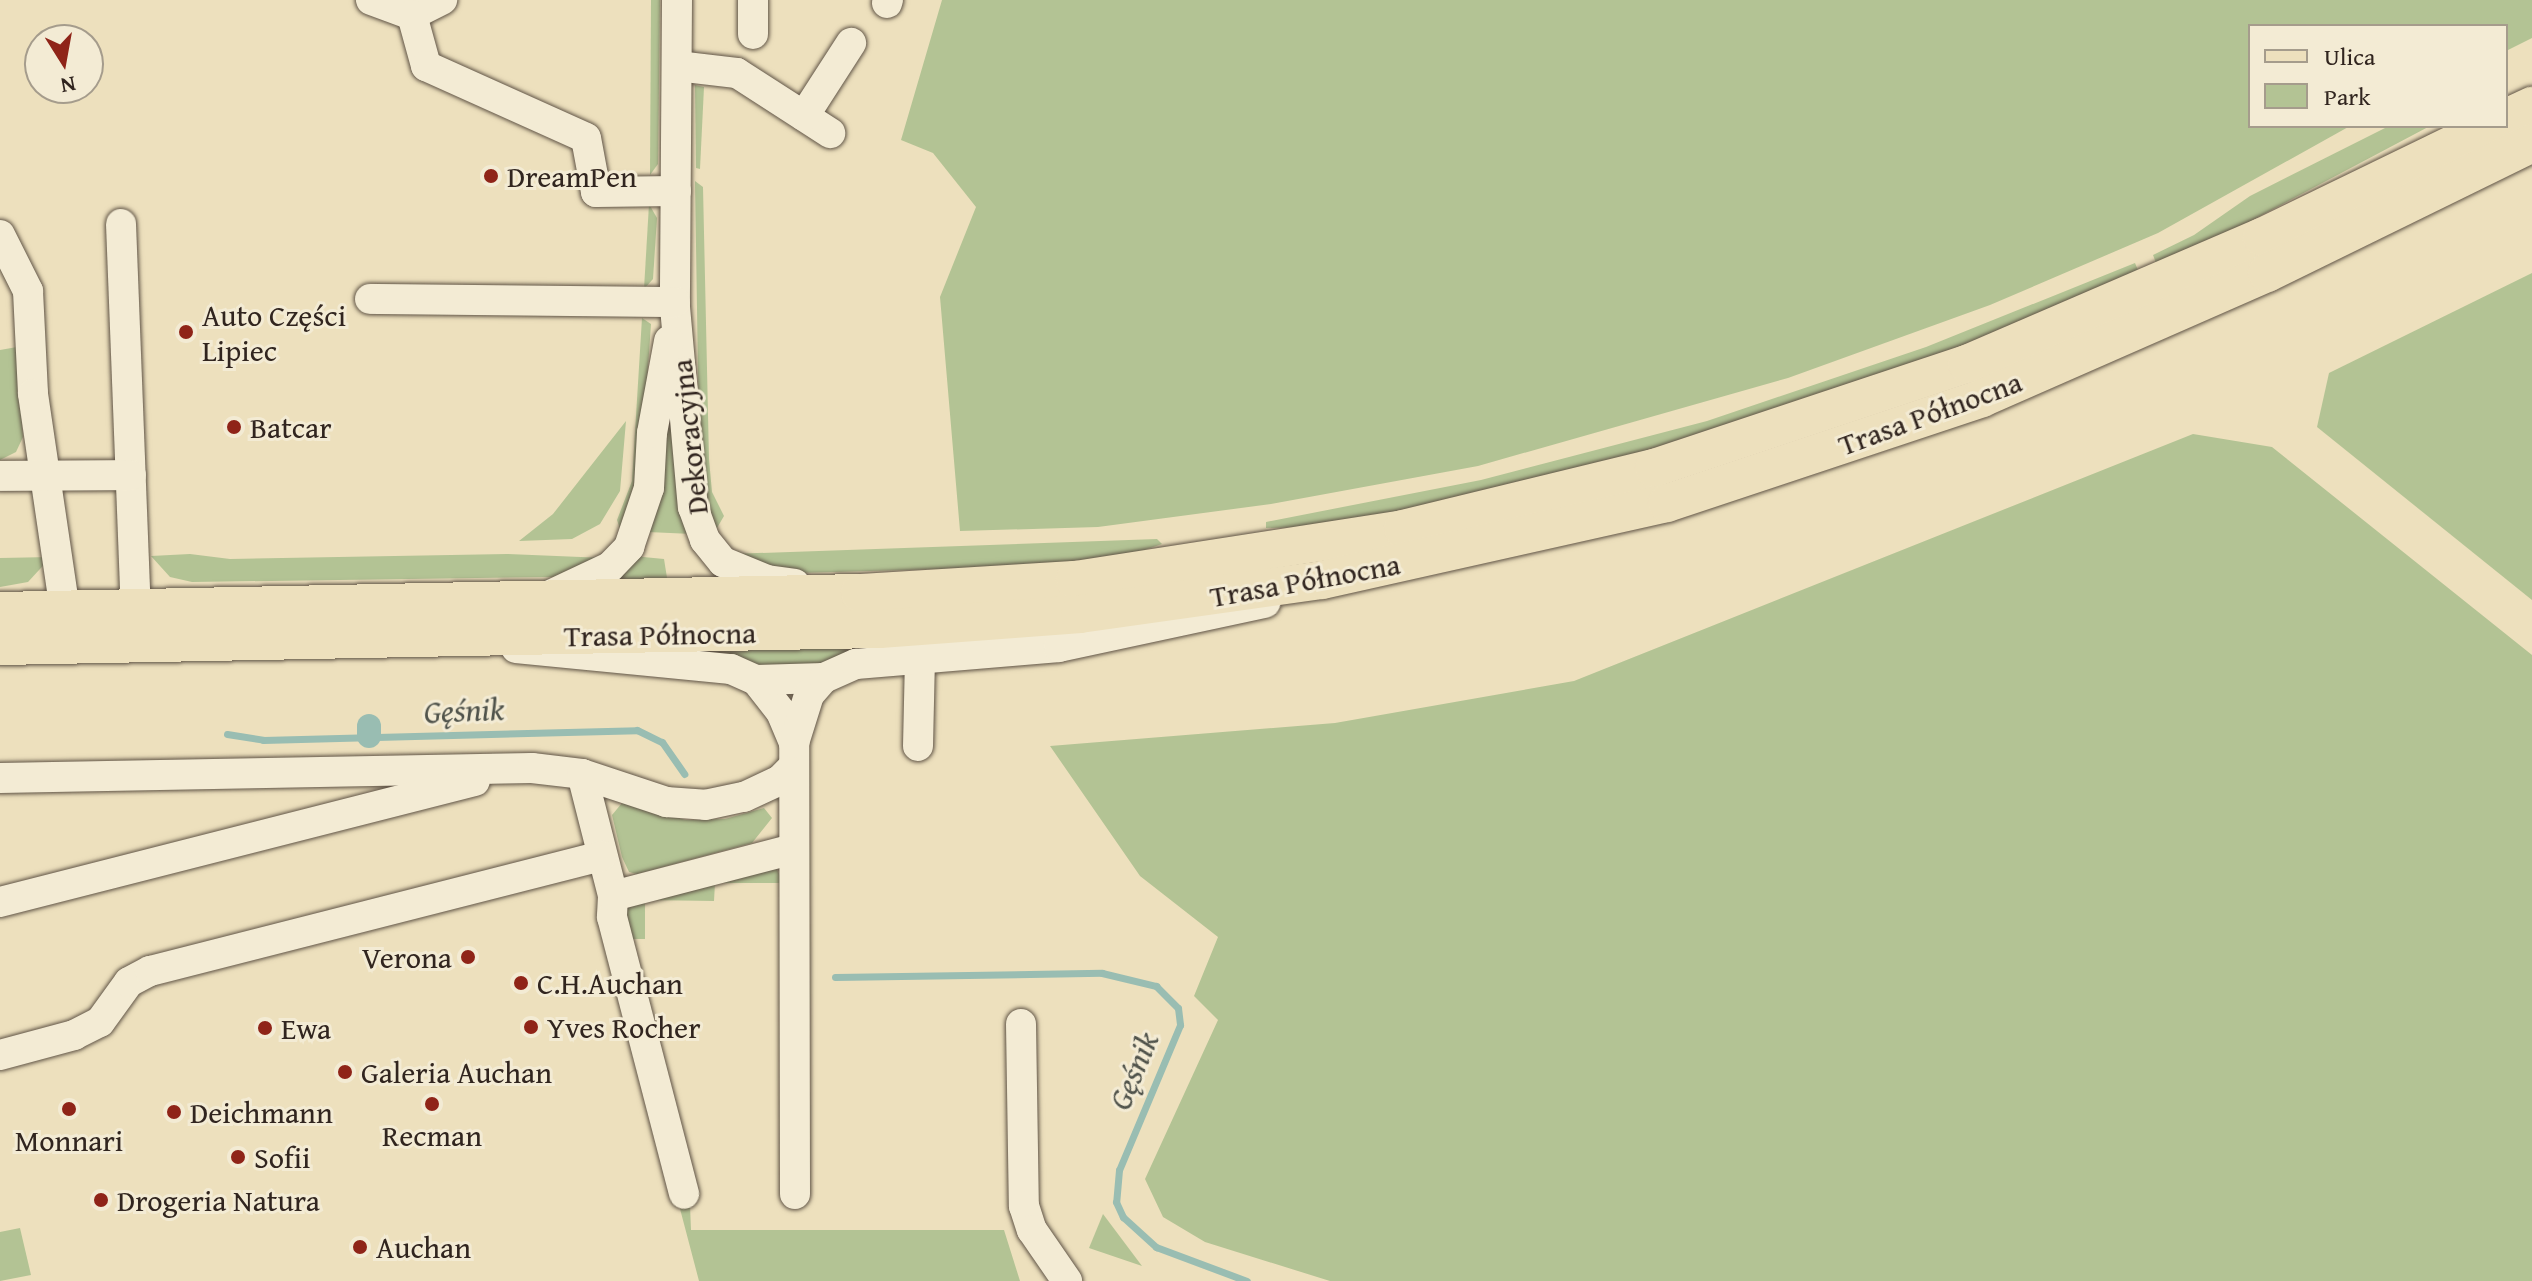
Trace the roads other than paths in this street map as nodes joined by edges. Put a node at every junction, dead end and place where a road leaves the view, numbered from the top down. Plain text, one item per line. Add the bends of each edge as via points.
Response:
1 (371, 0) edge
2 (442, 0) edge
3 (677, 0) edge
4 (753, 0) edge
5 (412, 15) junction
6 (753, 34) dead end
7 (851, 43) dead end
8 (677, 66) junction
9 (2532, 106) edge
10 (804, 116) junction
11 (2508, 117) edge
12 (2487, 128) edge
13 (830, 133) dead end
14 (2532, 143) edge
15 (676, 191) junction
16 (121, 224) dead end
17 (0, 235) edge
18 (370, 299) dead end
19 (675, 305) junction
20 (49, 475) junction
21 (131, 475) junction
22 (0, 476) edge
23 (1322, 580) junction
24 (860, 593) junction
25 (538, 601) junction
26 (136, 609) junction
27 (65, 610) junction
28 (0, 611) edge
29 (467, 639) junction
30 (0, 646) edge
31 (920, 656) junction
32 (824, 678) junction
33 (756, 680) junction
34 (918, 746) dead end
35 (794, 755) junction
36 (532, 768) junction
37 (582, 774) junction
38 (0, 778) edge
39 (794, 849) junction
40 (602, 856) junction
41 (613, 896) junction
42 (0, 902) edge
43 (1021, 1024) dead end
44 (0, 1055) edge
45 (684, 1194) dead end
46 (795, 1194) dead end
47 (1032, 1230) junction
48 (1036, 1281) edge
49 (1067, 1281) edge

1 - 5 street
2 - 5 street
3 - 8 street, Dekoracyjna
4 - 6 street
5 - 15 street via 426,66 586,138 596,192
7 - 10 street
8 - 10 street via 737,73
8 - 15 street, Dekoracyjna
9 - 11 main road
10 - 13 street
12 - 24 main road, Trasa Północna via 2262,237 1967,364 1654,468 1403,529 1243,556 1075,580
14 - 23 main road, Trasa Północna via 2267,273 1982,398 1667,503
15 - 19 street, Dekoracyjna
16 - 21 street
17 - 20 street via 28,291 33,394
18 - 19 street
19 - 24 street, Dekoracyjna via 690,488 705,540 723,562 767,580
19 - 25 street, Dekoracyjna via 641,520 629,547 610,567
20 - 21 street
20 - 22 street
20 - 27 street
21 - 26 street
23 - 29 main road, Trasa Północna via 1080,614 880,629
23 - 31 street via 1255,607 1135,634 1059,647
24 - 25 main road, Trasa Północna
25 - 26 main road, Trasa Północna
26 - 27 main road, Trasa Północna
27 - 28 main road, Trasa Północna
29 - 30 main road, Trasa Północna
29 - 33 street via 548,654 698,663
31 - 32 street via 856,664
31 - 34 street
32 - 33 street
32 - 35 street via 809,695
33 - 35 street via 781,712
35 - 37 street via 779,781 744,797 705,805 666,802
35 - 39 street
36 - 37 street
36 - 38 street
36 - 42 street
37 - 40 street
39 - 41 street
39 - 46 street
40 - 41 street
40 - 44 street via 150,971 129,982 100,1022 74,1035
41 - 45 street via 612,917
43 - 47 street via 1021,1193
47 - 48 street
47 - 49 street

